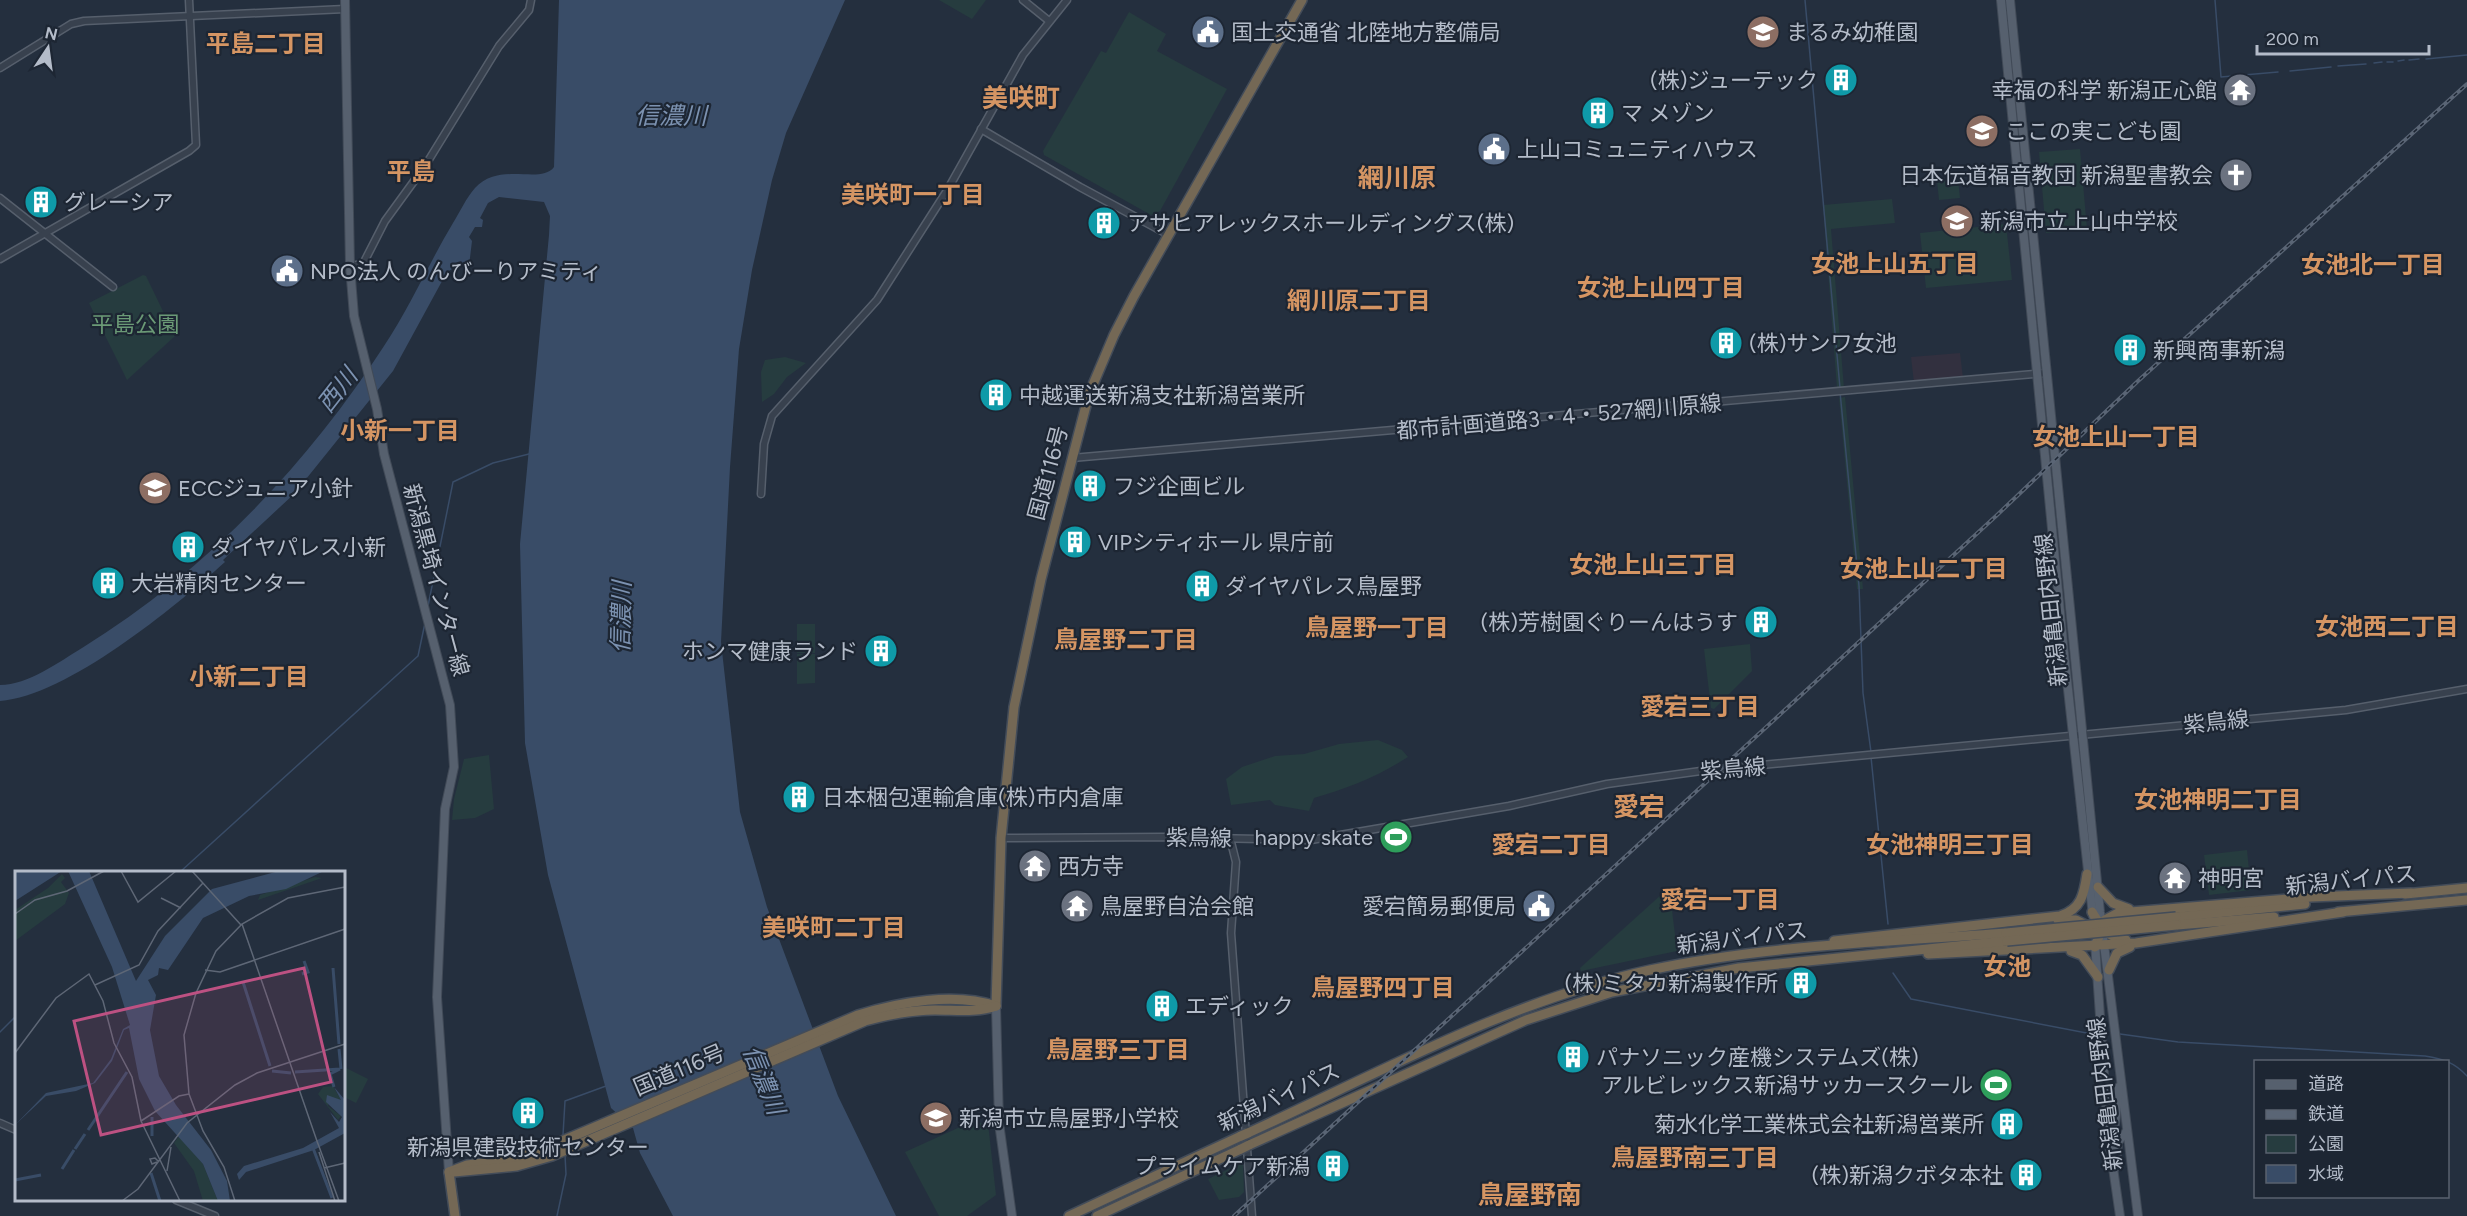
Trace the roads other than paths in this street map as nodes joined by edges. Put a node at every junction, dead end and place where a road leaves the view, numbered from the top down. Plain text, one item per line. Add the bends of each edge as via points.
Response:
1 (189, 0) edge
2 (345, 0) edge
3 (531, 0) edge
4 (1023, 0) edge
5 (1067, 0) edge
6 (1302, 0) edge
7 (2001, 0) edge
8 (2010, 0) edge
9 (345, 9) junction
10 (190, 15) junction
11 (1049, 21) junction
12 (0, 68) edge
13 (981, 129) junction
14 (0, 198) edge
15 (45, 233) junction
16 (1169, 235) junction
17 (0, 259) edge
18 (350, 266) junction
19 (113, 287) dead end
20 (2046, 373) junction
21 (2037, 374) junction
22 (1072, 458) junction
23 (761, 494) dead end
24 (2467, 690) edge
25 (2078, 734) junction
26 (1000, 838) junction
27 (1230, 838) junction
28 (2087, 874) junction
29 (2098, 887) junction
30 (2467, 888) edge
31 (2411, 893) junction
32 (2467, 900) edge
33 (2134, 910) junction
34 (2343, 912) junction
35 (2040, 919) junction
36 (2177, 921) junction
37 (2097, 922) junction
38 (2006, 937) junction
39 (2167, 939) junction
40 (2100, 946) junction
41 (2054, 949) junction
42 (1784, 951) junction
43 (1791, 962) junction
44 (2109, 970) junction
45 (2098, 977) junction
46 (996, 1006) junction
47 (2121, 1080) junction
48 (0, 1123) edge
49 (15, 1130) edge
50 (2126, 1132) junction
51 (2108, 1133) junction
52 (448, 1172) junction
53 (2114, 1174) junction
54 (178, 1201) edge
55 (215, 1216) edge
56 (455, 1216) edge
57 (1012, 1216) edge
58 (1070, 1216) edge
59 (1097, 1216) edge
60 (1252, 1216) edge
61 (2120, 1216) edge
62 (2138, 1216) edge

1 - 10 street
2 - 9 main road, 新潟黒埼インター線
3 - 18 street via 529,10 499,46 426,166 385,221 363,264
4 - 11 street
5 - 11 street
6 - 16 highway, 国道116号
7 - 21 main road, 新潟亀田内野線
8 - 20 main road, 新潟亀田内野線
9 - 10 street
9 - 18 main road, 新潟黒埼インター線
10 - 12 street via 70,24
10 - 15 street via 195,145
11 - 13 street via 1023,55
13 - 16 street
13 - 23 street via 877,300 772,416 764,444
14 - 15 street
15 - 17 street
15 - 19 street
16 - 22 highway, 国道116号 via 1114,335 1089,394
18 - 52 main road, 新潟黒埼インター線 via 354,316 384,454 450,705 454,767 445,810 437,997
20 - 21 street, 都市計画道路3・4・527網川原線
20 - 25 main road, 新潟亀田内野線
21 - 22 street, 都市計画道路3・4・527網川原線
21 - 25 main road, 新潟亀田内野線
22 - 26 highway, 国道116号 via 1014,707
24 - 25 street, 紫鳥線 via 2346,710
25 - 27 street, 紫鳥線 via 1707,770 1607,784 1509,806 1311,840
25 - 28 main road, 新潟亀田内野線
25 - 29 main road, 新潟亀田内野線
26 - 27 street, 紫鳥線
26 - 46 highway, 国道116号
27 - 60 street via 1236,862 1231,933
28 - 35 highway via 2084,895 2076,908
28 - 37 main road, 新潟亀田内野線
29 - 33 highway via 2113,903
29 - 37 main road, 新潟亀田内野線
30 - 31 highway, 新潟バイパス
31 - 33 highway
31 - 36 highway, 新潟バイパス
32 - 34 highway, 新潟バイパス
33 - 37 highway
34 - 36 highway, 新潟バイパス
34 - 39 highway
35 - 37 highway
35 - 42 highway via 1850,938
36 - 38 highway, 新潟バイパス, bridge
37 - 39 highway via 2111,938
37 - 40 highway
37 - 41 highway via 2080,943
38 - 42 highway, 新潟バイパス
38 - 43 highway, 新潟バイパス
39 - 40 highway
39 - 44 highway via 2124,948
40 - 41 highway
40 - 44 main road, 新潟亀田内野線
40 - 45 main road, 新潟亀田内野線
41 - 43 highway
41 - 45 highway via 2082,955
42 - 58 highway, 新潟バイパス via 1651,970 1568,993 1482,1025
43 - 59 highway, 新潟バイパス via 1652,982 1571,1004 1481,1039
44 - 47 main road, 新潟亀田内野線
45 - 51 main road, 新潟亀田内野線
46 - 52 highway, 国道116号 via 980,1011 885,1011 847,1020 550,1152 467,1165
46 - 57 main road via 999,1123
47 - 50 main road, 新潟亀田内野線
47 - 51 main road via 2115,1124
48 - 49 street
50 - 53 main road via 2118,1142
50 - 62 main road, 新潟亀田内野線
51 - 53 main road, 新潟亀田内野線
52 - 56 highway
53 - 61 main road, 新潟亀田内野線
54 - 55 street

